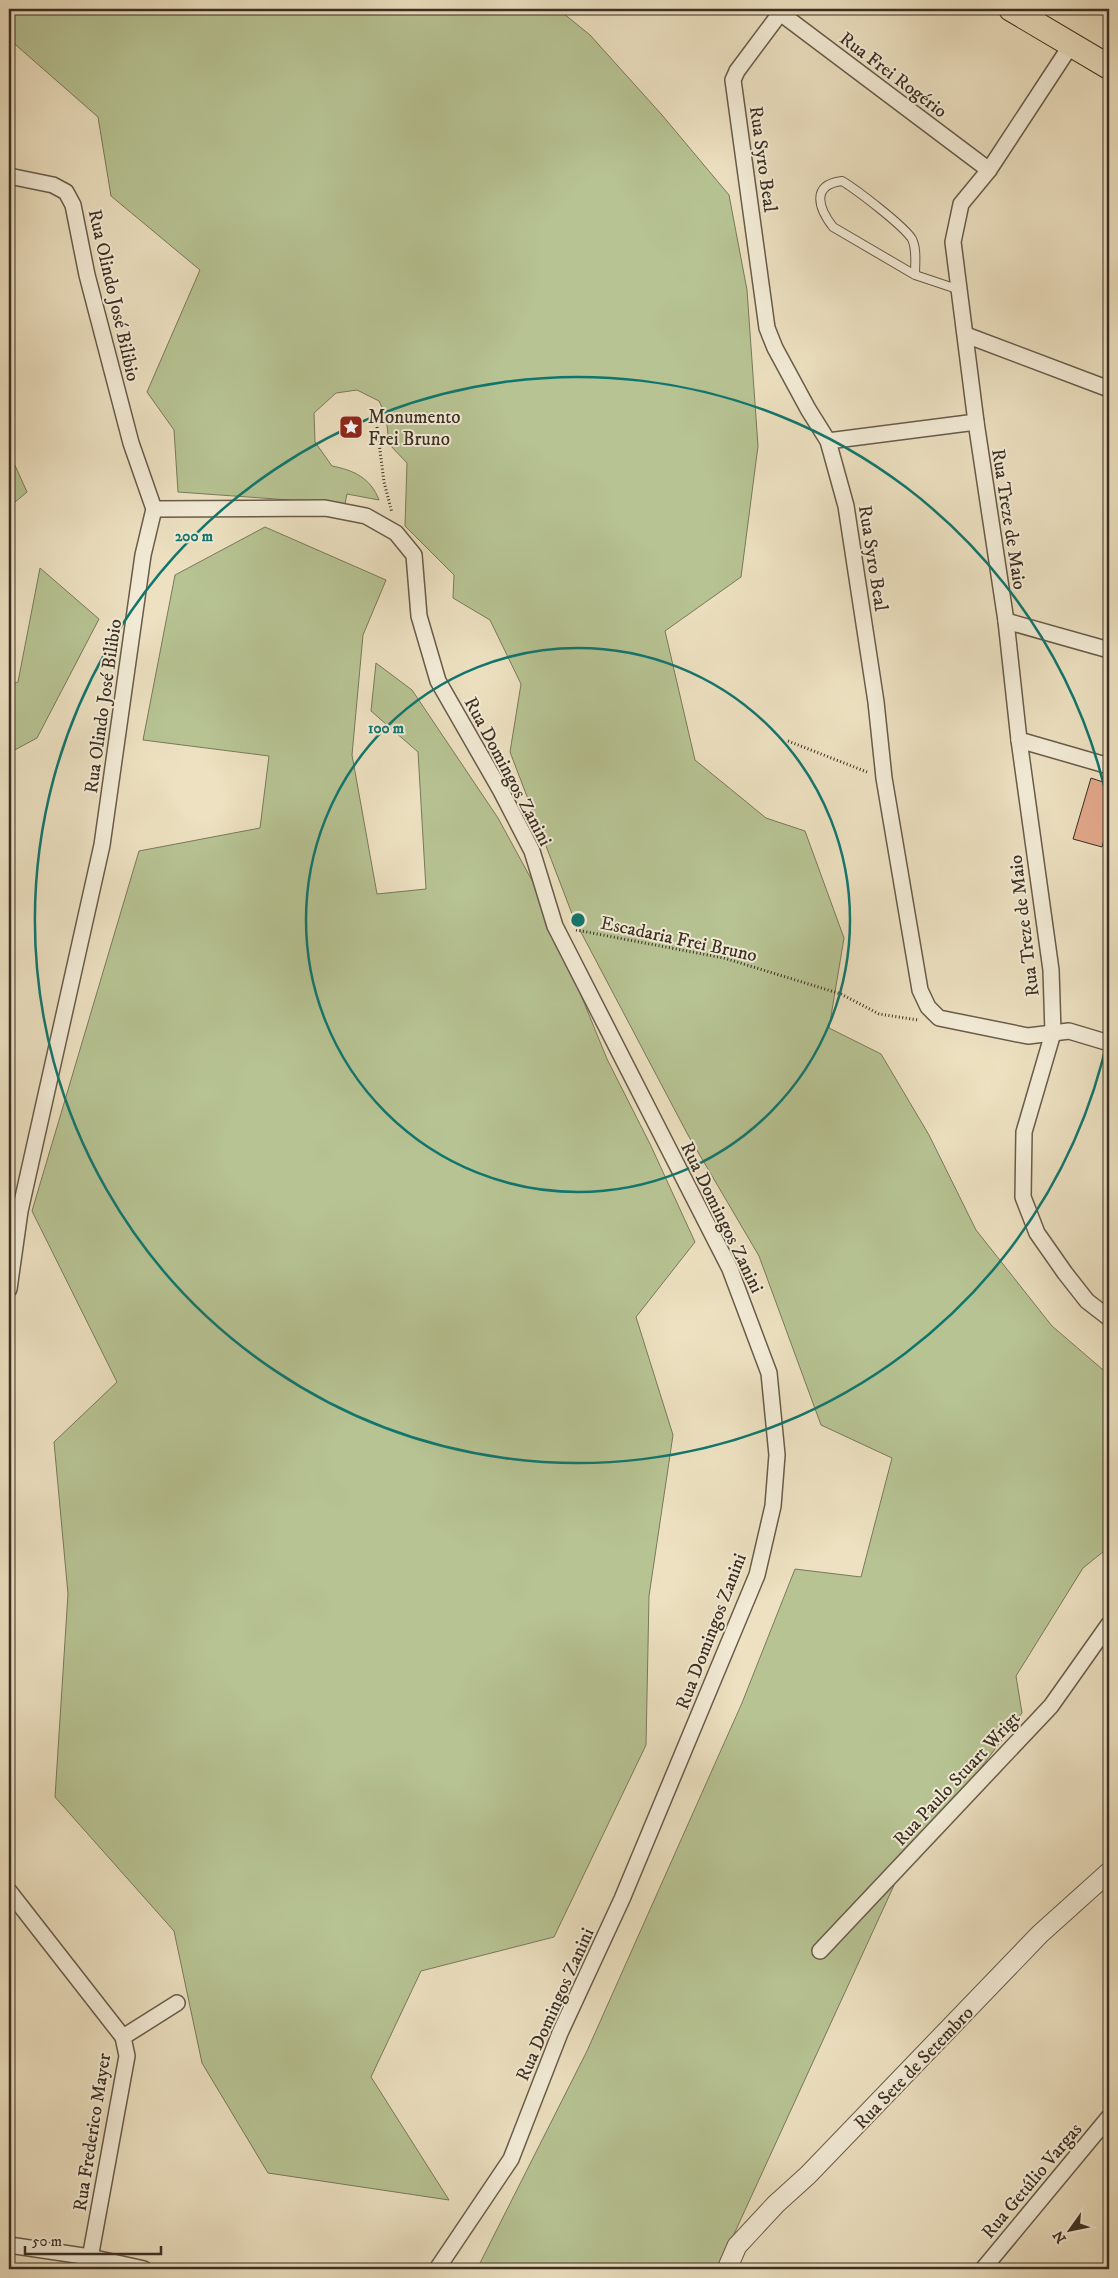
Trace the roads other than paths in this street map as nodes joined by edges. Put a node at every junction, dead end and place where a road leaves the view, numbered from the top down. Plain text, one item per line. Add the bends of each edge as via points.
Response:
1 (1010, 9) edge
2 (778, 11) edge
3 (1071, 45) junction
4 (1109, 67) edge
5 (989, 170) junction
6 (9, 176) edge
7 (915, 275) junction
8 (960, 290) junction
9 (966, 336) junction
10 (1109, 389) edge
11 (976, 422) junction
12 (828, 441) junction
13 (154, 509) junction
14 (1006, 621) junction
15 (1109, 650) edge
16 (1019, 740) junction
17 (1109, 766) edge
18 (1053, 1034) junction
19 (1109, 1043) edge
20 (9, 1289) edge
21 (1109, 1318) edge
22 (1109, 1624) edge
23 (1109, 1872) edge
24 (9, 1891) edge
25 (820, 1951) dead end
26 (177, 2003) dead end
27 (123, 2037) junction
28 (1109, 2117) edge
29 (9, 2245) edge
30 (89, 2263) edge
31 (144, 2269) edge
32 (437, 2269) edge
33 (727, 2269) edge
34 (983, 2269) edge

1 - 3 main road
2 - 5 street, Rua Frei Rogério
2 - 12 street, Rua Syro Beal via 733,80 767,328 779,357
3 - 4 main road
3 - 5 street, Rua Treze de Maio
5 - 8 street, Rua Treze de Maio via 961,204 956,220 953,242
6 - 13 street, Rua Olindo José Bilibio via 53,186 66,192 73,205 87,276 131,443
7 - 7 lane via 834,227 820,205 820,194 827,185 842,181 855,189 913,240
7 - 8 lane
8 - 9 street, Rua Treze de Maio
9 - 10 street
9 - 11 street, Rua Treze de Maio
11 - 12 street
11 - 14 street, Rua Treze de Maio
12 - 18 street, Rua Syro Beal via 846,506 876,702 884,778 920,990 928,1007 939,1018 1028,1036
13 - 20 street, Rua Olindo José Bilibio via 143,555 102,845 20,1211
13 - 32 street, Rua Domingos Zanini via 325,508 366,516 396,533 414,556 419,616 438,681 532,851 554,926 730,1269 768,1373 777,1455 774,1498 757,1575 622,1899 560,2033 510,2159
14 - 15 street
14 - 16 street, Rua Treze de Maio
16 - 17 street
16 - 18 street, Rua Treze de Maio via 1051,970
18 - 19 street via 1069,1031
18 - 21 street via 1024,1132 1023,1196 1037,1233 1087,1301
22 - 25 street, Rua Paulo Stuart Wrigt via 1051,1706
23 - 33 street, Rua Sete de Setembro via 1040,1934 776,2204 737,2246
24 - 27 street, Rua Frederico Mayer
26 - 27 street
27 - 30 street, Rua Frederico Mayer via 127,2056
28 - 34 street, Rua Getúlio Vargas
29 - 30 street
30 - 31 street

